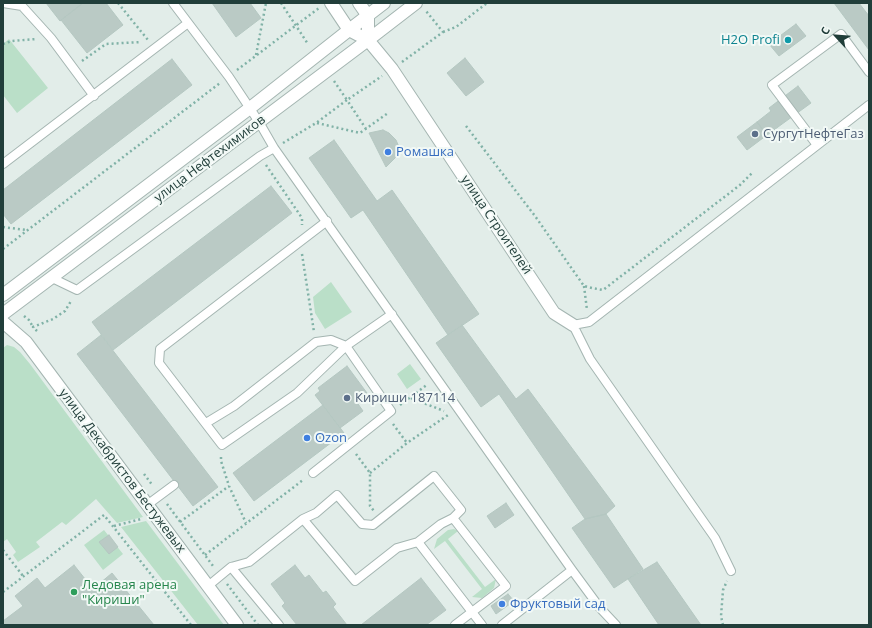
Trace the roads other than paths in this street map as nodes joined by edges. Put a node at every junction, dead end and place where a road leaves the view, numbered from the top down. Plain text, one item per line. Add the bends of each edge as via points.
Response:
1 (3, 3) edge
2 (173, 3) edge
3 (359, 3) edge
4 (384, 3) edge
5 (416, 3) edge
6 (326, 5) edge
7 (368, 16) junction
8 (188, 23) junction
9 (349, 30) junction
10 (368, 40) junction
11 (869, 72) edge
12 (94, 96) junction
13 (869, 105) edge
14 (250, 108) junction
15 (260, 122) junction
16 (817, 145) junction
17 (274, 148) junction
18 (3, 164) edge
19 (327, 221) junction
20 (52, 278) junction
21 (3, 295) edge
22 (3, 314) edge
23 (392, 314) junction
24 (3, 322) edge
25 (574, 325) junction
26 (346, 346) junction
27 (206, 423) junction
28 (313, 472) road end
29 (174, 485) dead end
30 (147, 505) junction
31 (453, 518) junction
32 (303, 519) junction
33 (418, 542) junction
34 (231, 567) junction
35 (572, 570) junction
36 (731, 571) road end
37 (208, 586) junction
38 (472, 612) junction
39 (237, 625) edge
40 (279, 625) edge
41 (455, 625) edge
42 (482, 625) edge
43 (502, 625) edge
44 (616, 625) edge

1 - 12 lane via 22,6 51,38
2 - 8 lane
3 - 7 street
4 - 7 street
5 - 10 street, улица Нефтехимиков
6 - 9 street, улица Строителей
7 - 9 street
7 - 10 street
8 - 12 lane
8 - 14 lane
9 - 10 street, улица Строителей
9 - 14 street
10 - 15 street, улица Нефтехимиков
10 - 25 street, улица Строителей via 392,69 554,313
11 - 16 lane via 841,34 772,85
12 - 18 lane
13 - 16 lane
14 - 15 lane
14 - 21 street
15 - 17 lane
15 - 20 street, улица Нефтехимиков
16 - 25 lane via 589,322
17 - 19 lane
17 - 20 lane via 77,290
19 - 23 lane
19 - 27 lane via 160,348 159,363
20 - 22 street, улица Нефтехимиков
23 - 26 lane
23 - 35 lane
24 - 30 street, улица Декабристов Бестужевых via 26,342
25 - 36 lane via 590,359 714,538
26 - 27 lane via 331,340 316,342 234,406
26 - 27 lane via 297,393 222,445
26 - 28 lane via 389,413
29 - 30 lane
30 - 37 street, улица Декабристов Бестужевых
31 - 32 lane via 461,510 434,476 373,525 362,524 337,495 316,513
31 - 33 lane
31 - 38 lane via 506,586
32 - 33 lane via 355,581 397,548
32 - 34 lane via 249,562
33 - 38 lane
34 - 37 lane
34 - 40 lane
35 - 43 lane
35 - 44 lane
37 - 39 street, улица Декабристов Бестужевых
38 - 41 lane
38 - 42 lane

